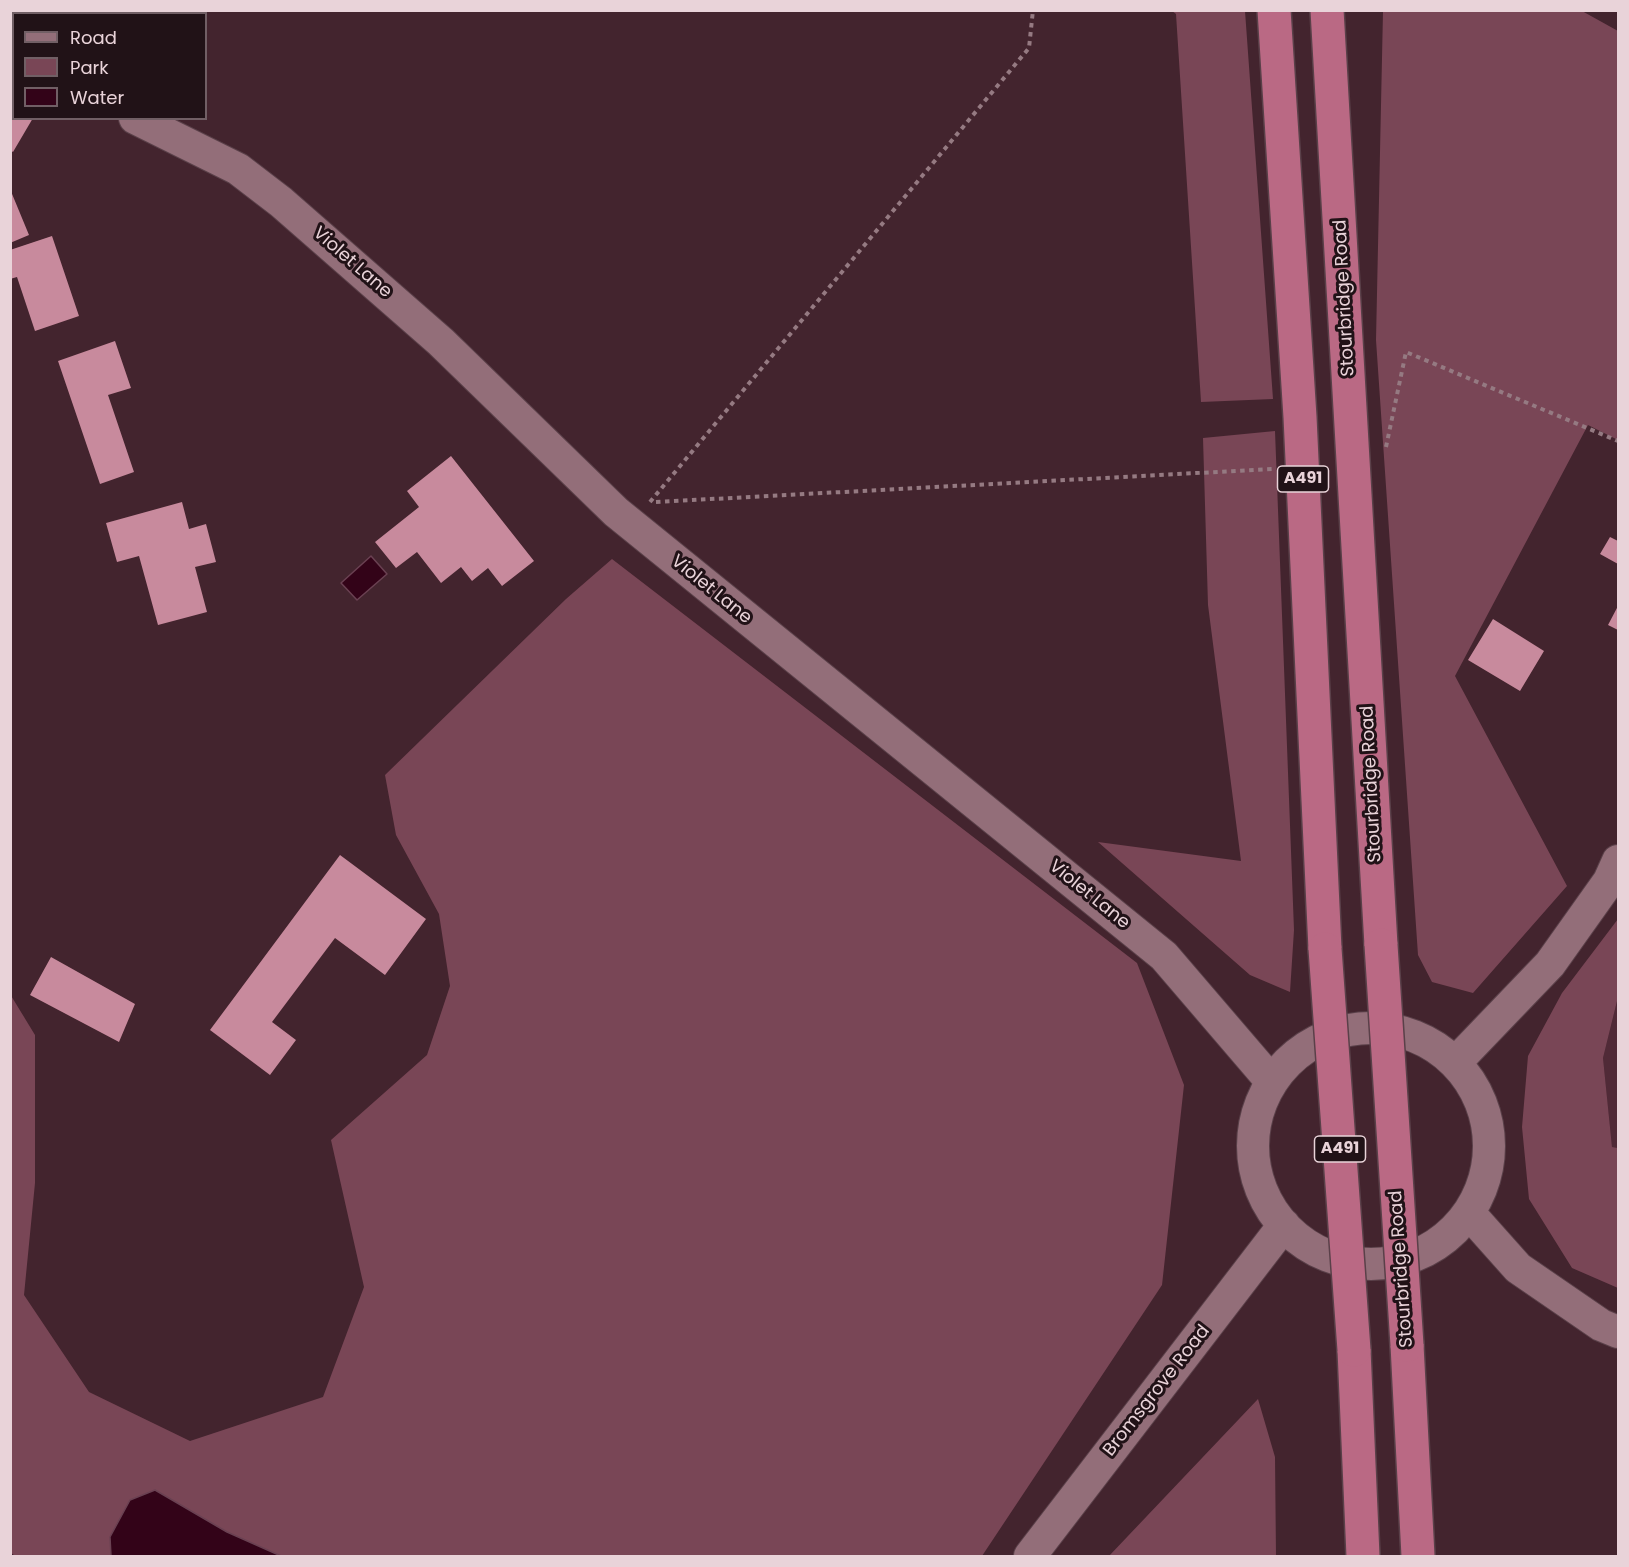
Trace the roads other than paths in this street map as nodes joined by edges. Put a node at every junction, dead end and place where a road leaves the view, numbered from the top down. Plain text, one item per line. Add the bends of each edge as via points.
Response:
1 (1274, 10) edge
2 (1328, 10) edge
3 (139, 120) edge
4 (1618, 861) edge
5 (1455, 1063) junction
6 (1272, 1082) junction
7 (1469, 1213) junction
8 (1284, 1225) junction
9 (1618, 1332) edge
10 (1030, 1557) edge
11 (1363, 1557) edge
12 (1418, 1557) edge

1 - 11 highway, A491, bridge via 1302,467 1325,949 1354,1350
2 - 12 highway, Stourbridge Road / A491, bridge
3 - 6 street, Violet Lane via 238,169 281,202 441,342 616,512 1164,956
4 - 5 street via 1609,881 1550,964
5 - 6 street via 1411,1035 1388,1029 1356,1029 1338,1032 1301,1051
5 - 7 street via 1483,1107 1489,1143 1483,1184
6 - 8 street via 1258,1115 1255,1161 1265,1196
7 - 8 street via 1436,1244 1404,1259 1384,1263 1332,1257
7 - 9 street via 1518,1268 1601,1325
8 - 10 street, Bromsgrove Road

